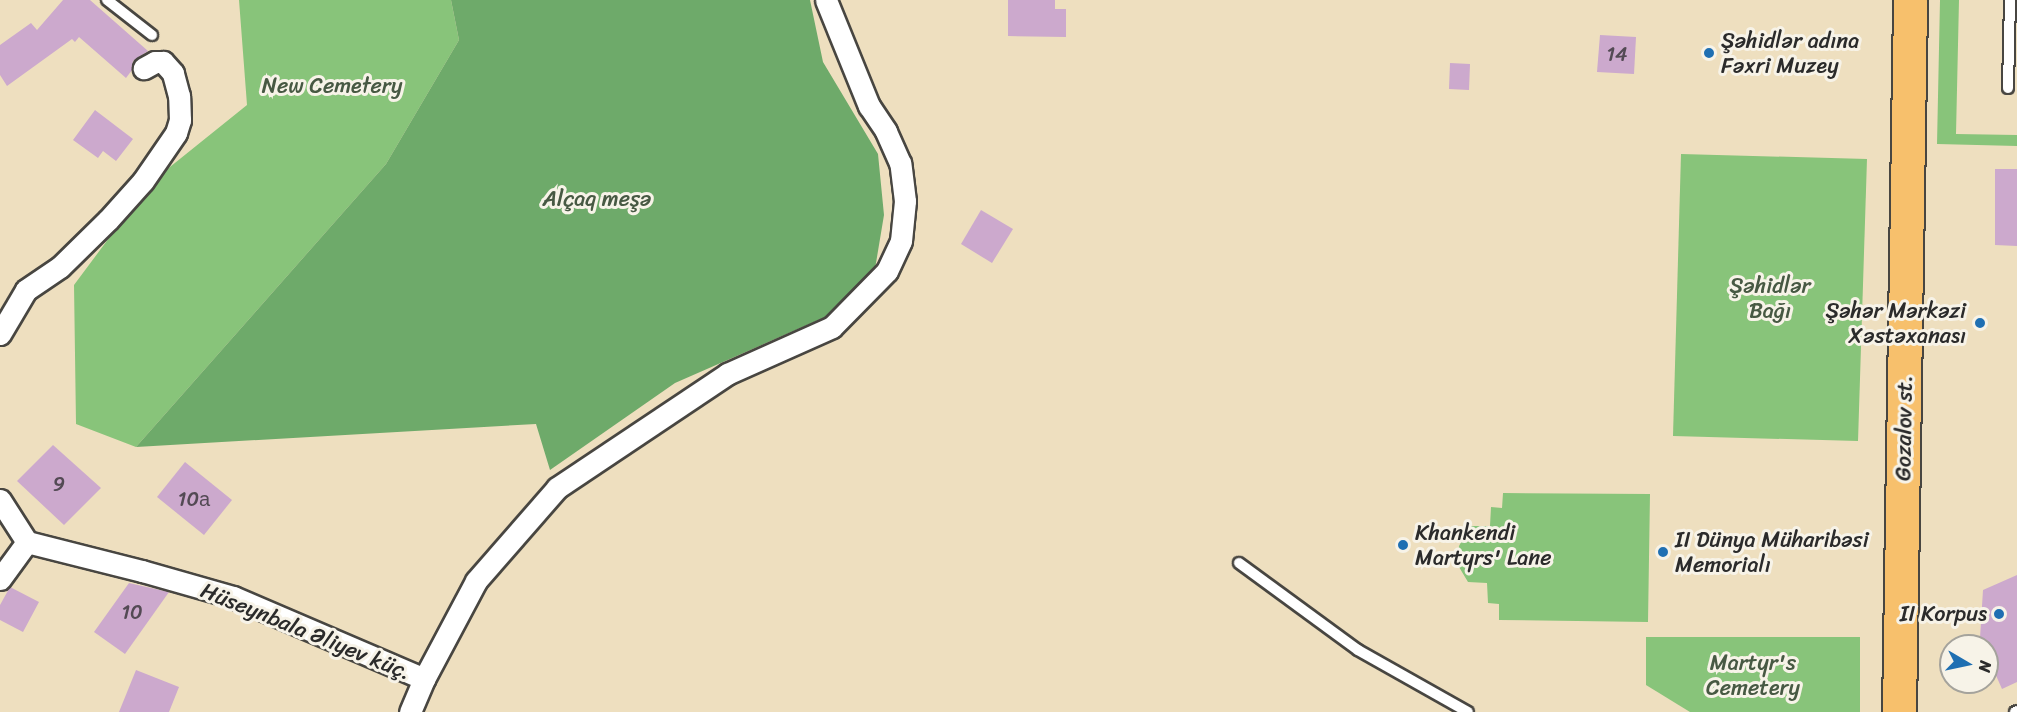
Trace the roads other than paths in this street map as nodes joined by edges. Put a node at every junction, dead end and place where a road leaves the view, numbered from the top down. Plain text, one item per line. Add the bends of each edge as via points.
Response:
1 (107, 0) edge
2 (826, 0) edge
3 (1910, 0) edge
4 (2010, 0) edge
5 (2013, 15) edge
6 (152, 35) dead end
7 (144, 68) dead end
8 (2008, 88) dead end
9 (0, 334) edge
10 (0, 500) edge
11 (27, 542) junction
12 (1239, 563) dead end
13 (0, 579) edge
14 (424, 679) junction
15 (410, 712) edge
16 (1468, 712) edge
17 (1899, 712) edge

1 - 6 lane
2 - 14 street via 869,106 900,163 905,201 901,241 887,271 832,327 727,374 557,488 476,581
3 - 17 main road, Gozalov st.
4 - 5 lane
5 - 8 lane
7 - 9 street via 164,62 173,74 180,120 176,133 143,181 108,220 60,267 26,291
10 - 11 street
11 - 13 street
11 - 14 street, Hüseynbala Əliyev küç. via 233,597
12 - 16 lane via 1358,650
14 - 15 street

